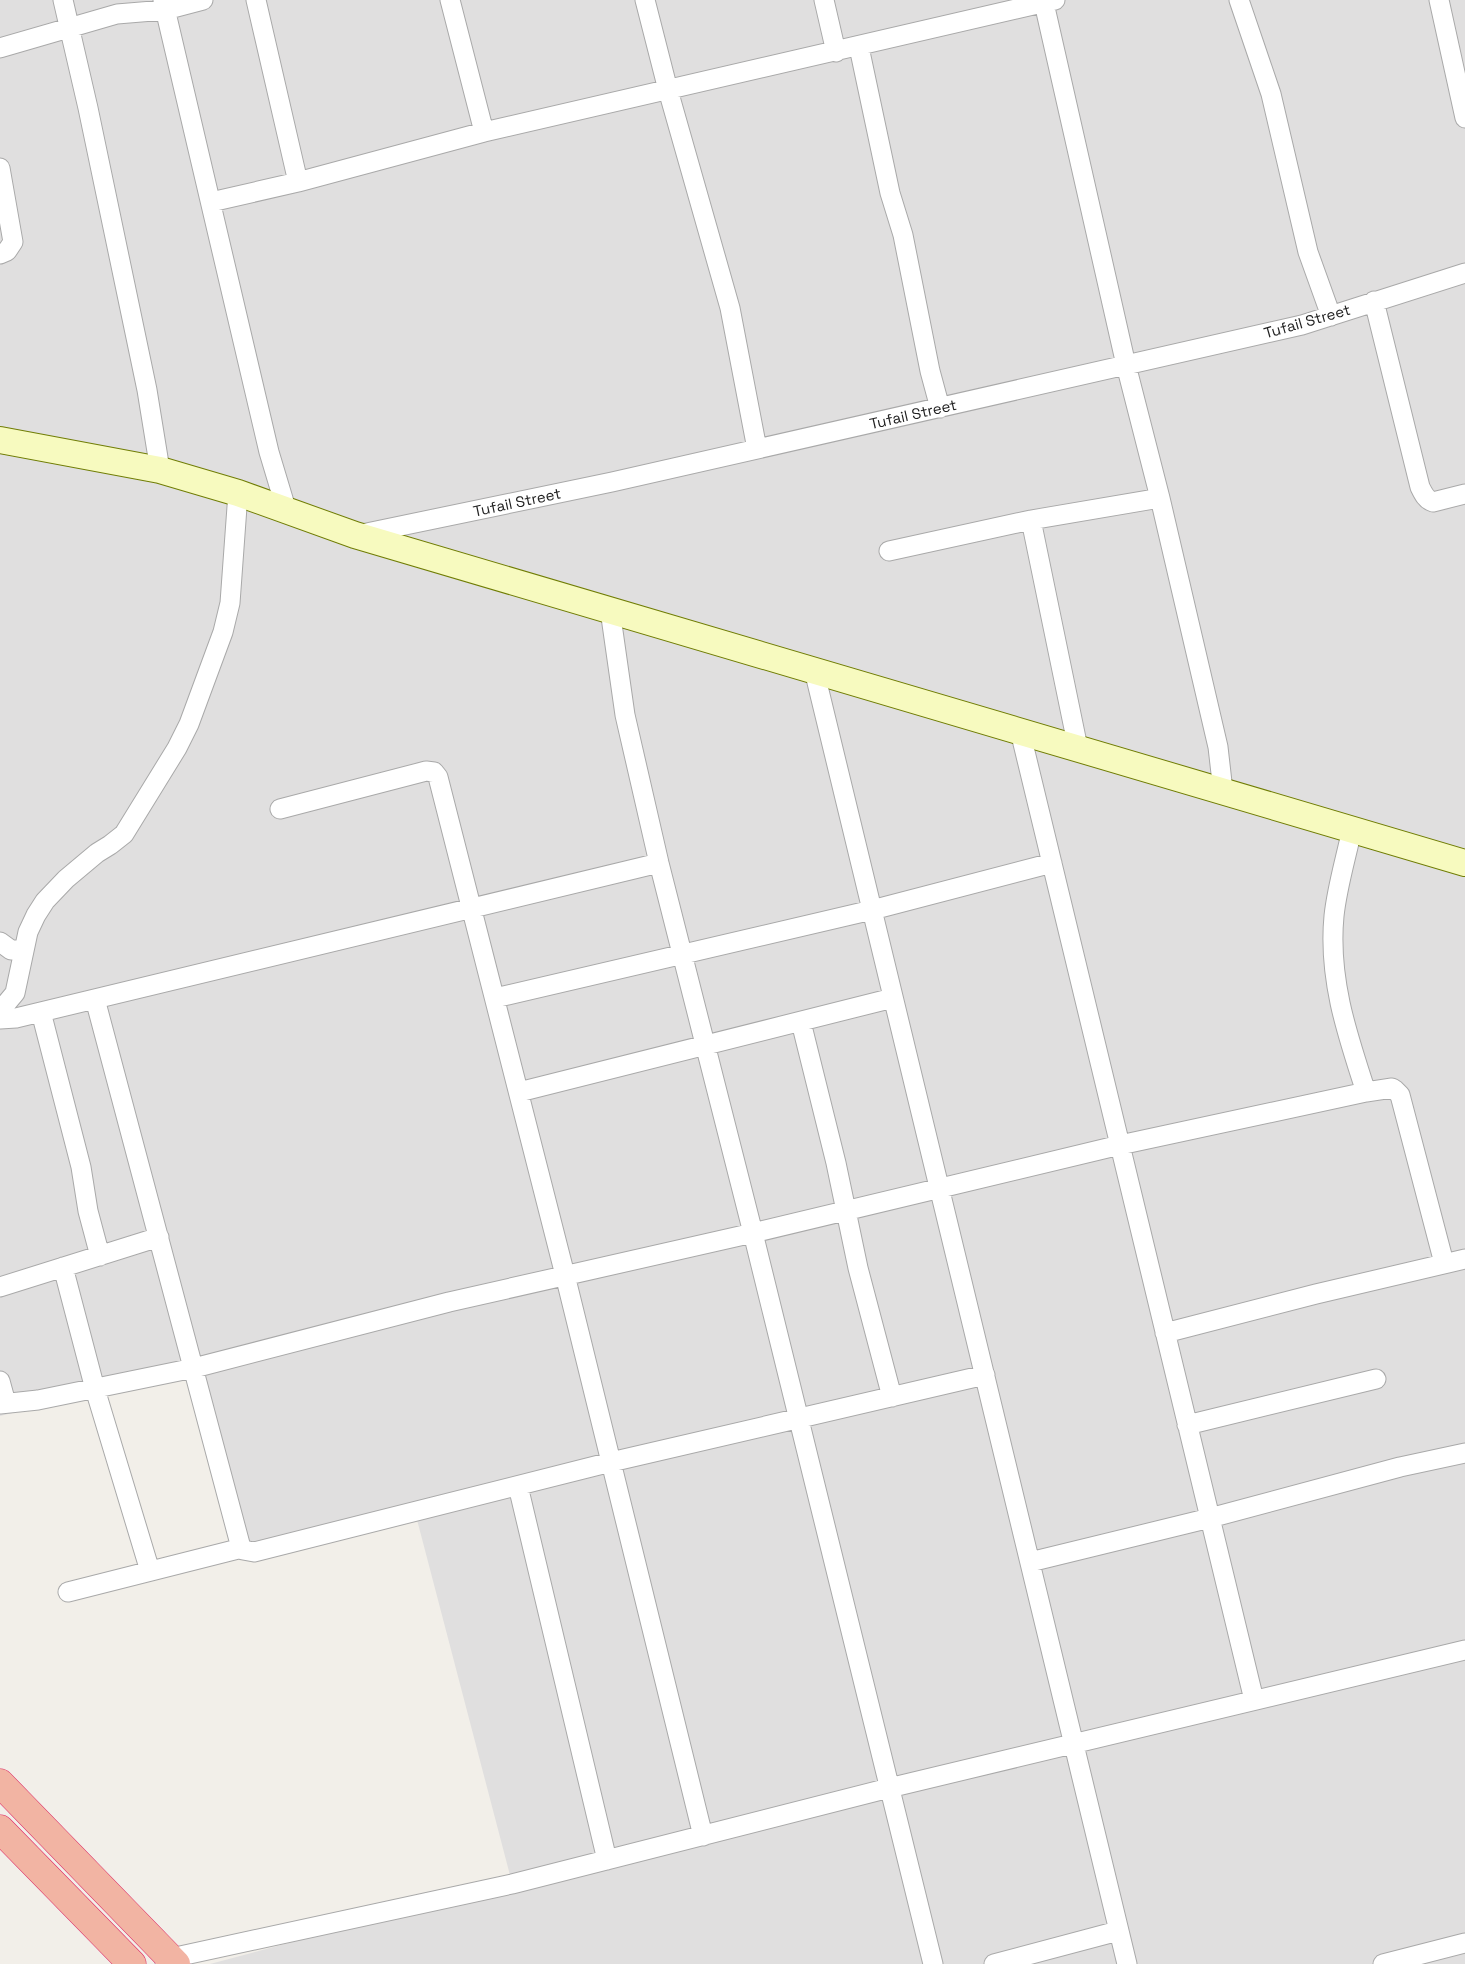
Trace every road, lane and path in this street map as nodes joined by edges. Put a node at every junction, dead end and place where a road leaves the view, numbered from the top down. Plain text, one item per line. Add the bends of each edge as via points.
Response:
1 (63, 0) edge
2 (203, 0) edge
3 (256, 0) edge
4 (450, 0) edge
5 (645, 0) edge
6 (824, 0) edge
7 (1239, 0) edge
8 (1439, 0) edge
9 (1050, 1) edge
10 (164, 5) edge
11 (70, 28) junction
12 (858, 47) junction
13 (0, 48) edge
14 (836, 52) junction
15 (668, 90) junction
16 (1465, 118) edge
17 (484, 132) junction
18 (0, 168) edge
19 (298, 182) junction
20 (211, 202) junction
21 (0, 254) edge
22 (1465, 273) edge
23 (1374, 301) junction
24 (1331, 316) junction
25 (1126, 365) junction
26 (940, 408) junction
27 (0, 440) edge
28 (757, 449) junction
29 (160, 470) junction
30 (238, 493) junction
31 (1465, 494) edge
32 (1160, 498) junction
33 (287, 512) junction
34 (1031, 520) junction
35 (355, 535) junction
36 (889, 551) dead end
37 (610, 610) junction
38 (814, 670) junction
39 (1020, 731) junction
40 (1078, 748) junction
41 (1223, 791) junction
42 (280, 809) dead end
43 (1352, 829) junction
44 (1052, 862) junction
45 (1465, 862) edge
46 (659, 864) junction
47 (472, 909) junction
48 (872, 910) junction
49 (9, 949) edge
50 (682, 954) junction
51 (95, 998) junction
52 (495, 998) junction
53 (894, 998) junction
54 (0, 1011) edge
55 (41, 1012) junction
56 (0, 1019) edge
57 (801, 1022) junction
58 (705, 1046) junction
59 (519, 1092) junction
60 (1366, 1092) junction
61 (1120, 1145) junction
62 (939, 1188) junction
63 (846, 1211) junction
64 (753, 1233) junction
65 (159, 1237) junction
66 (100, 1256) junction
67 (1465, 1259) edge
68 (1444, 1263) junction
69 (63, 1267) junction
70 (565, 1275) junction
71 (0, 1287) edge
72 (1165, 1333) junction
73 (194, 1368) junction
74 (985, 1375) junction
75 (1376, 1379) dead end
76 (0, 1381) edge
77 (95, 1388) junction
78 (892, 1397) junction
79 (3, 1403) edge
80 (798, 1420) junction
81 (1187, 1424) junction
82 (1465, 1453) edge
83 (611, 1462) junction
84 (518, 1486) junction
85 (1210, 1518) junction
86 (242, 1548) junction
87 (1030, 1562) junction
88 (150, 1571) junction
89 (68, 1592) dead end
90 (1465, 1650) edge
91 (1254, 1700) junction
92 (1074, 1744) junction
93 (0, 1783) edge
94 (889, 1788) junction
95 (0, 1829) edge
96 (703, 1836) junction
97 (607, 1860) junction
98 (1118, 1931) junction
99 (1465, 1944) edge
100 (171, 1962) edge
101 (132, 1964) edge
102 (933, 1964) edge
103 (994, 1964) edge
104 (1126, 1964) edge
105 (1383, 1964) edge

1 - 11 street
2 - 10 street
3 - 19 street
4 - 17 street
5 - 15 street
6 - 14 street
7 - 24 street via 1271,94 1308,252
8 - 16 street
9 - 12 street
9 - 25 street
10 - 11 street
10 - 20 street
11 - 13 street
11 - 29 street via 147,390
12 - 14 street
12 - 26 street via 890,193 904,235
14 - 15 street
15 - 17 street
15 - 28 street via 730,308
17 - 19 street
18 - 21 street via 13,242 7,251
19 - 20 street
20 - 33 street via 267,442
22 - 23 street, Tufail Street
23 - 24 street, Tufail Street
23 - 31 street via 1424,494 1434,502
24 - 25 street, Tufail Street
25 - 26 street, Tufail Street
25 - 32 street
26 - 28 street, Tufail Street
27 - 29 main road
28 - 35 street, Tufail Street
29 - 30 main road
30 - 33 main road
30 - 49 street via 230,603 223,632 177,748 124,834 66,879 45,901 28,932
32 - 34 street
32 - 41 street via 1218,747
33 - 35 main road
34 - 36 street
34 - 40 street
35 - 37 main road
37 - 38 main road
37 - 46 street via 625,715
38 - 39 main road
38 - 48 street
39 - 40 main road
39 - 44 street
40 - 41 main road
41 - 43 main road
42 - 47 street via 434,772 438,777
43 - 45 main road
43 - 60 street via 1334,914 1332,950 1343,1021
44 - 48 street
44 - 61 street
46 - 47 street
46 - 50 street
47 - 51 street
47 - 52 street
48 - 50 street
48 - 53 street
49 - 54 street via 15,993
50 - 52 street
50 - 58 street
51 - 55 street
51 - 65 street
52 - 59 street
53 - 57 street
53 - 62 street
55 - 56 street
55 - 66 street
57 - 58 street
57 - 63 street
58 - 59 street
58 - 64 street
59 - 70 street
60 - 61 street
60 - 68 street via 1392,1088 1400,1096
61 - 62 street
61 - 72 street
62 - 63 street
62 - 74 street
63 - 64 street
63 - 78 street
64 - 70 street
64 - 80 street
65 - 66 street
65 - 73 street
66 - 69 street
67 - 68 street
68 - 72 street
69 - 71 street
69 - 77 street
70 - 73 street
70 - 83 street
72 - 81 street
73 - 77 street
73 - 86 street
74 - 78 street
74 - 87 street
75 - 81 street
76 - 79 street
77 - 79 street via 38,1400
77 - 88 street
78 - 80 street
80 - 83 street
80 - 94 street
81 - 85 street
82 - 85 street
83 - 84 street
83 - 96 street
84 - 86 street via 254,1552
84 - 97 street
85 - 87 street
85 - 91 street
86 - 88 street
87 - 92 street
88 - 89 street
90 - 91 street
91 - 92 street
92 - 94 street
92 - 98 street
93 - 100 highway
94 - 96 street
94 - 102 street
95 - 101 highway
96 - 97 street
97 - 100 street
98 - 103 street
98 - 104 street
99 - 105 street

